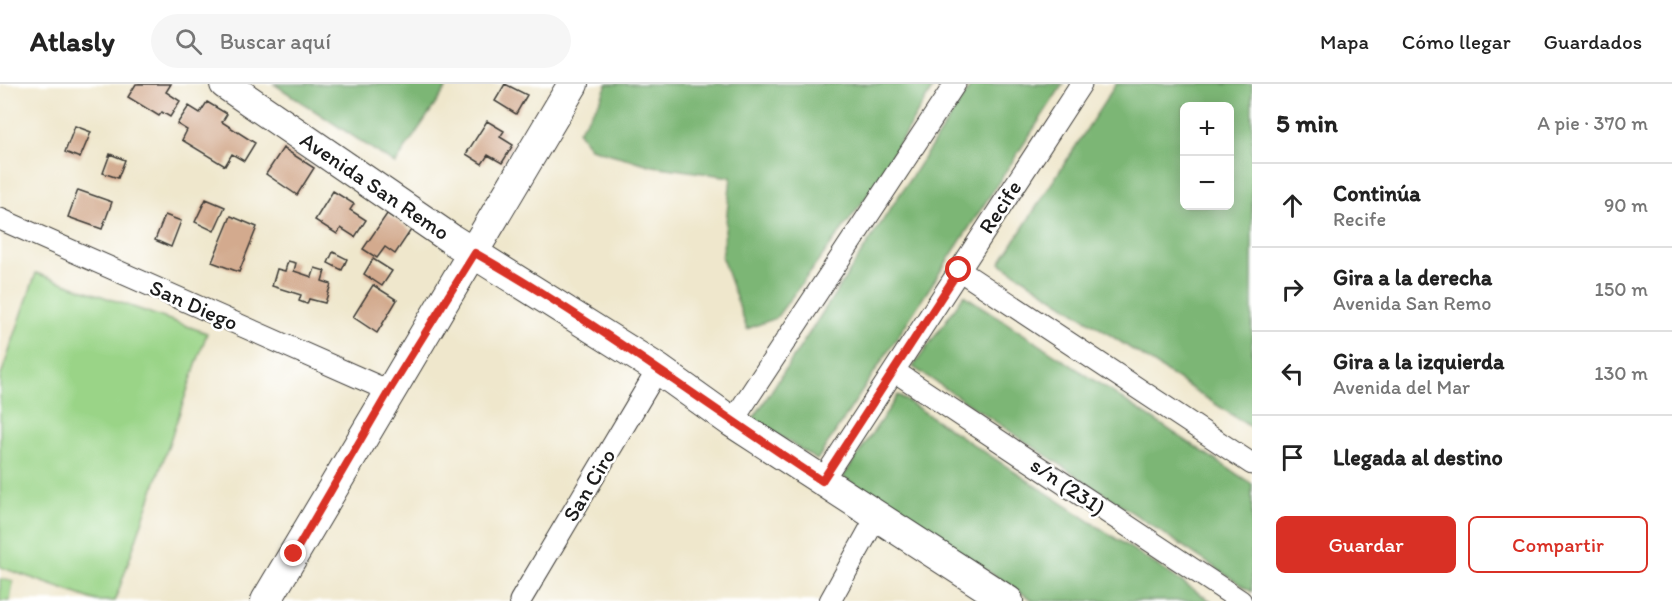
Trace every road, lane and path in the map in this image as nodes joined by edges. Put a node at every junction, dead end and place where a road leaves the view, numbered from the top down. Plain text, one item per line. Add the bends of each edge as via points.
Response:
1 (225, 84) edge
2 (573, 84) edge
3 (955, 84) edge
4 (1080, 84) edge
5 (0, 219) edge
6 (475, 253) junction
7 (959, 270) junction
8 (658, 369) junction
9 (894, 371) junction
10 (389, 391) junction
11 (732, 422) junction
12 (1252, 464) edge
13 (822, 481) junction
14 (877, 516) junction
15 (266, 601) edge
16 (520, 601) edge
17 (830, 601) edge
18 (1008, 601) edge
19 (1241, 601) edge

1 - 6 street, Avenida San Remo
2 - 6 street
3 - 11 street
4 - 7 street, Recife
5 - 10 street, San Diego
6 - 8 street, Avenida San Remo
6 - 10 street
7 - 9 street, Recife
7 - 12 street
8 - 11 street, Avenida San Remo
8 - 16 street, San Ciro
9 - 13 street, Recife
9 - 19 street, s/n (231)
10 - 15 street
11 - 13 street, Avenida San Remo
13 - 14 street, Avenida San Remo
14 - 17 street
14 - 18 street, Avenida San Remo

